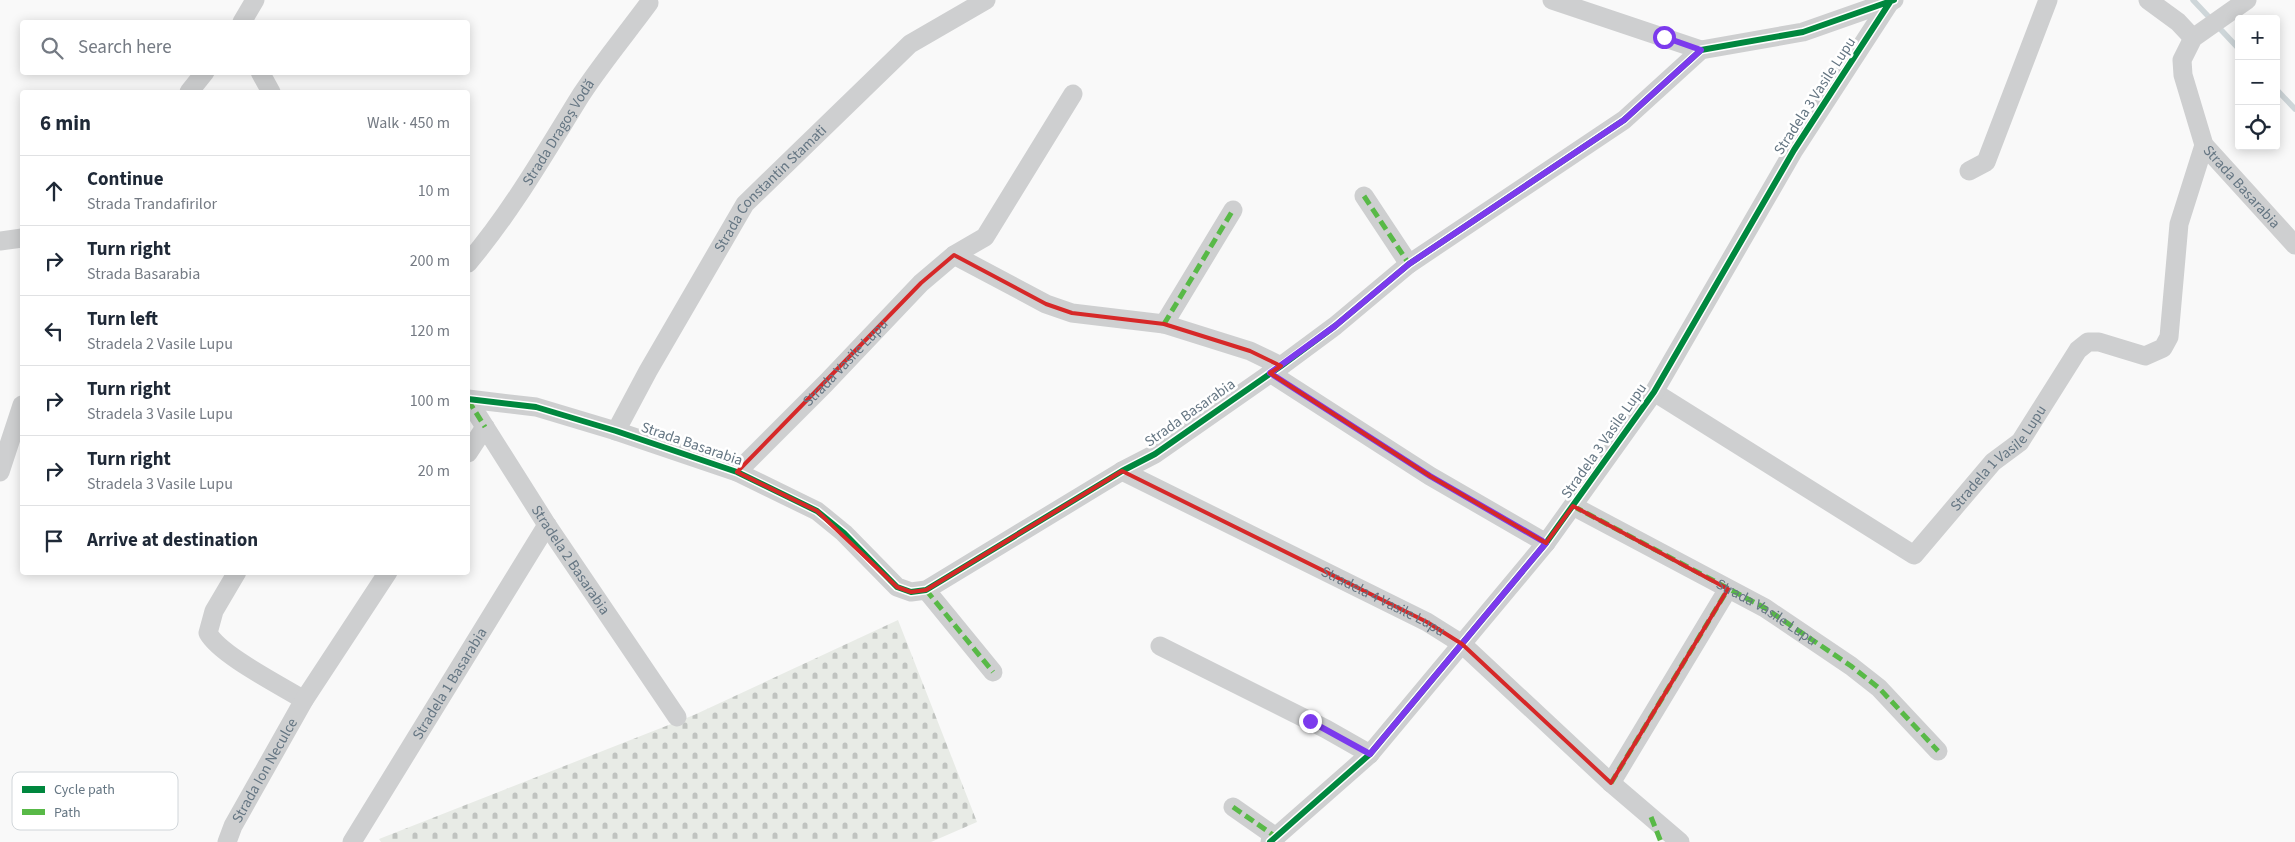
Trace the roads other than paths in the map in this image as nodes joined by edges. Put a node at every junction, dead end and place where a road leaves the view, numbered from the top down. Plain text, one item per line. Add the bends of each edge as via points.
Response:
1 (255, 0) edge
2 (986, 0) edge
3 (1552, 0) edge
4 (2048, 0) edge
5 (2148, 0) edge
6 (2248, 0) edge
7 (1892, 1) edge
8 (650, 3) dead end
9 (243, 20) edge
10 (2199, 34) junction
11 (1701, 50) junction
12 (203, 75) edge
13 (262, 75) edge
14 (191, 90) edge
15 (270, 90) edge
16 (1073, 94) dead end
17 (2204, 145) junction
18 (1969, 171) dead end
19 (1364, 196) dead end
20 (1233, 210) dead end
21 (20, 238) edge
22 (0, 241) edge
23 (2295, 245) edge
24 (954, 255) junction
25 (470, 261) edge
26 (1409, 264) junction
27 (1164, 324) junction
28 (1275, 370) junction
29 (1654, 392) junction
30 (470, 400) edge
31 (470, 403) edge
32 (20, 411) edge
33 (485, 427) junction
34 (616, 431) junction
35 (470, 450) edge
36 (1122, 471) junction
37 (0, 472) edge
38 (737, 472) junction
39 (1573, 506) junction
40 (547, 525) junction
41 (1546, 543) junction
42 (235, 575) edge
43 (386, 575) edge
44 (1728, 588) junction
45 (926, 590) junction
46 (1462, 644) junction
47 (1160, 646) dead end
48 (993, 672) dead end
49 (304, 700) junction
50 (677, 717) dead end
51 (1938, 751) dead end
52 (1370, 754) junction
53 (1611, 783) junction
54 (1232, 807) dead end
55 (1273, 840) edge
56 (227, 842) edge
57 (352, 842) edge
58 (1680, 842) edge

1 - 9 street
2 - 34 street, Strada Constantin Stamati via 910,44 746,204
3 - 11 street
4 - 18 street via 1986,162
5 - 10 street
6 - 10 street, Strada Basarabia
7 - 11 street via 1803,32
7 - 29 street, Stradela 3 Vasile Lupu via 1794,150
8 - 25 street, Strada Dragoș Vodă via 582,94 493,233
10 - 17 street, Strada Basarabia via 2182,60 2183,75
11 - 26 street, Strada Basarabia via 1624,120
12 - 14 street
13 - 15 street
16 - 24 street, Strada Vasile Lupu via 985,237
17 - 23 street, Strada Basarabia
17 - 29 street, Stradela 1 Vasile Lupu via 2179,224 2169,337 2163,348 2145,356 2099,342 2088,342 2078,350 2020,442 1993,462 1914,554
19 - 26 street
20 - 27 street
21 - 22 street
24 - 27 street via 1046,304 1072,313
24 - 38 street, Strada Vasile Lupu via 921,283
26 - 28 street, Strada Basarabia via 1335,326
27 - 28 street via 1250,351
28 - 36 street, Strada Basarabia via 1156,454
28 - 41 street via 1430,476
29 - 39 street, Stradela 3 Vasile Lupu
30 - 34 street, Strada Basarabia via 536,407
31 - 33 street, Stradela 2 Basarabia
32 - 37 street
33 - 35 street
33 - 40 street, Stradela 2 Basarabia
34 - 38 street, Strada Basarabia
36 - 45 street, Strada Basarabia
36 - 46 street, Stradela 4 Vasile Lupu via 1428,622
38 - 45 street, Strada Basarabia via 817,511 844,533 897,587 911,592
39 - 41 street, Stradela 3 Vasile Lupu
39 - 44 street, Strada Vasile Lupu
40 - 50 street, Stradela 2 Basarabia
40 - 57 street, Stradela 1 Basarabia
41 - 46 street, Stradela 3 Vasile Lupu
42 - 49 street via 214,612 208,633 211,639
43 - 49 street, Strada Ion Neculce
44 - 51 street, Strada Vasile Lupu via 1765,608 1851,666 1879,688
44 - 53 street
45 - 48 street
46 - 52 street, Stradela 3 Vasile Lupu
46 - 53 street, Stradela 4 Vasile Lupu
47 - 52 street
49 - 56 street, Strada Ion Neculce
52 - 55 street, Stradela 3 Vasile Lupu
53 - 58 street, Stradela 4 Vasile Lupu
54 - 55 street, Stradela 3 Vasile Lupu

